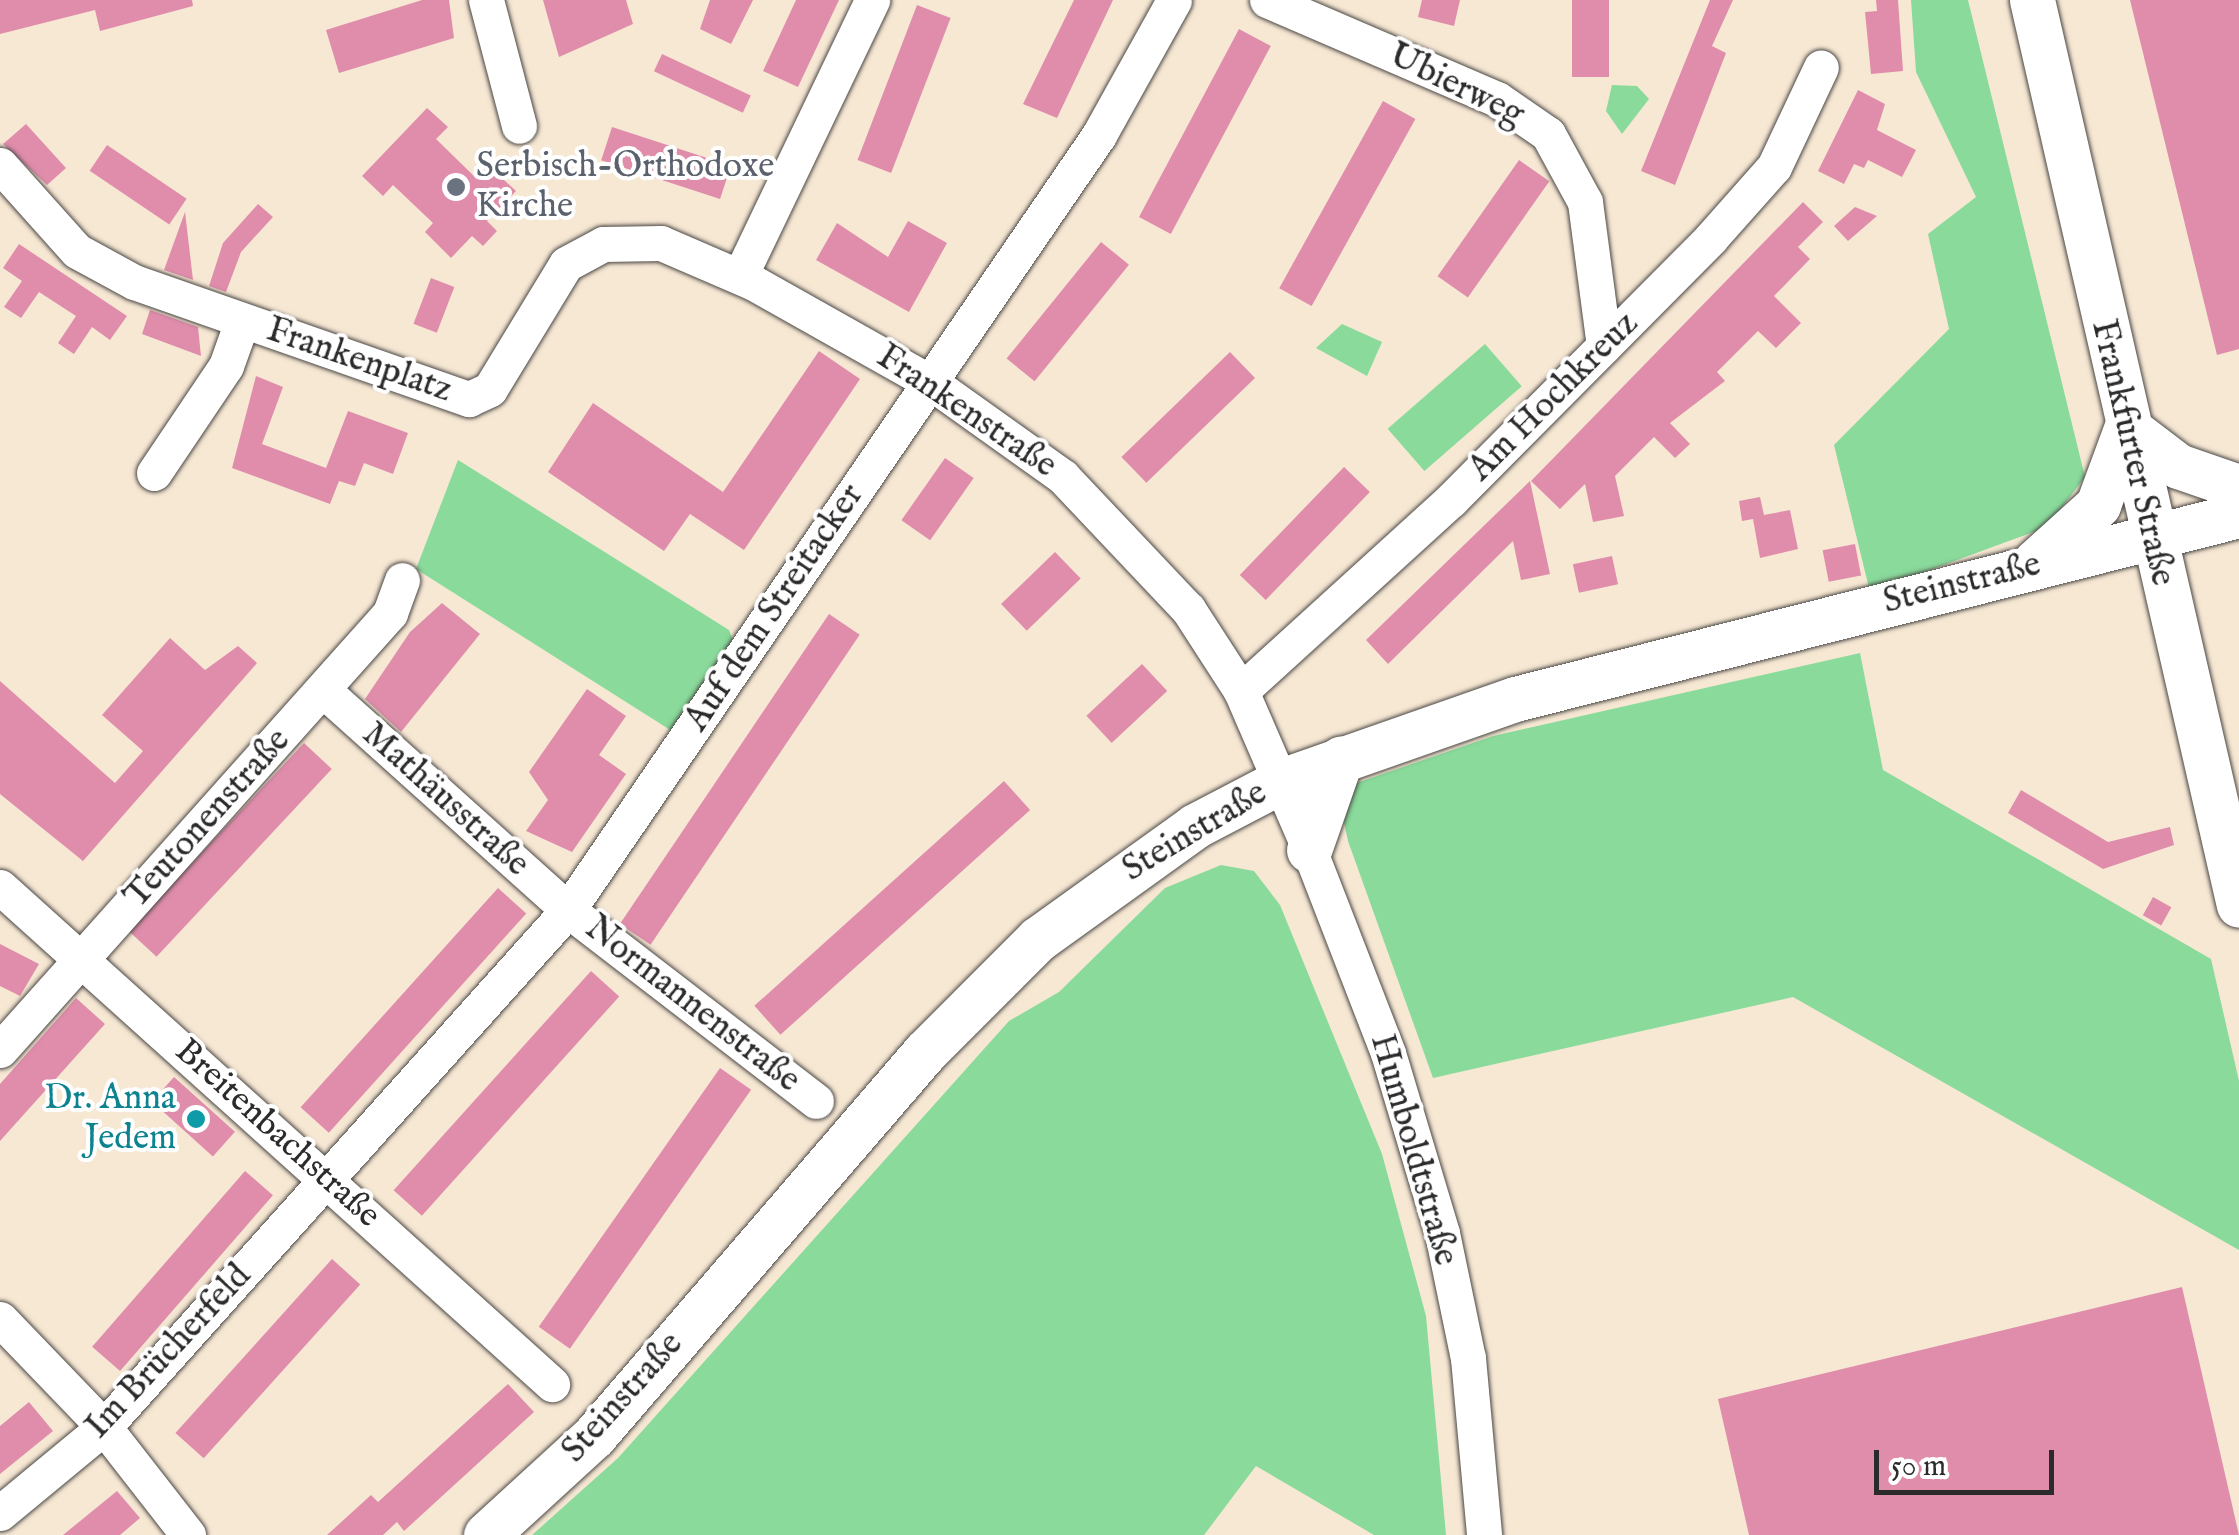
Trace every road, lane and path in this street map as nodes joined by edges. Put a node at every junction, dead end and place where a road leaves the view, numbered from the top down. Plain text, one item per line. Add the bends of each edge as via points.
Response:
1 (486, 0) edge
2 (872, 0) edge
3 (1174, 0) edge
4 (1267, 0) edge
5 (2032, 0) edge
6 (1821, 67) dead end
7 (519, 126) dead end
8 (0, 165) edge
9 (740, 276) junction
10 (538, 297) joint
11 (242, 321) junction
12 (1604, 346) junction
13 (930, 382) junction
14 (2126, 427) junction
15 (154, 472) dead end
16 (2239, 487) edge
17 (2239, 515) edge
18 (2151, 538) junction
19 (2029, 567) junction
20 (402, 580) dead end
21 (322, 690) junction
22 (1242, 691) junction
23 (1342, 758) junction
24 (1281, 781) junction
25 (1309, 850) junction
26 (0, 887) edge
27 (2239, 905) edge
28 (568, 910) junction
29 (80, 961) junction
30 (0, 1050) edge
31 (816, 1101) dead end
32 (328, 1180) junction
33 (0, 1319) edge
34 (552, 1384) dead end
35 (104, 1427) junction
36 (0, 1513) edge
37 (188, 1535) edge
38 (486, 1535) edge
39 (1484, 1535) edge

1 - 7 street
2 - 9 street
3 - 13 street, Auf dem Streitacker via 1098,135
4 - 12 street, Ubierweg via 1497,98 1548,134 1585,202
5 - 14 main road, Frankfurter Straße
6 - 12 street, Am Hochkreuz via 1774,167
8 - 11 street, Frankenplatz via 76,251
9 - 10 street, Frankenstraße via 660,243 624,241 566,264
9 - 13 street, Frankenstraße
10 - 11 street, Frankenplatz via 490,388 469,399
11 - 15 street, Frankenplatz via 226,366
12 - 22 street, Am Hochkreuz
13 - 22 street, Frankenstraße via 1064,477 1122,532
13 - 28 street, Auf dem Streitacker
14 - 16 main road via 2178,466
14 - 18 main road, Frankfurter Straße
14 - 19 main road via 2098,505
17 - 18 main road, Steinstraße
18 - 19 main road, Steinstraße
18 - 27 main road, Frankfurter Straße
19 - 23 main road, Steinstraße via 1516,700
20 - 21 street, Teutonenstraße via 390,612
21 - 28 street, Mathäusstraße
21 - 29 street, Teutonenstraße
22 - 24 street, Frankenstraße
23 - 24 main road, Steinstraße
23 - 25 main road
24 - 25 street, Humboldtstraße
24 - 38 main road, Steinstraße via 1182,834 1038,939 925,1052 594,1436
25 - 39 street, Humboldtstraße via 1388,1053 1442,1233 1468,1358
26 - 29 street, Breitenbachstraße
28 - 31 street, Normannenstraße
28 - 32 street, Auf dem Streitacker
29 - 30 street, Teutonenstraße
29 - 32 street, Breitenbachstraße
32 - 34 street, Breitenbachstraße
32 - 35 street, Im Brücherfeld
33 - 35 street
35 - 36 street, Im Brücherfeld
35 - 37 street

